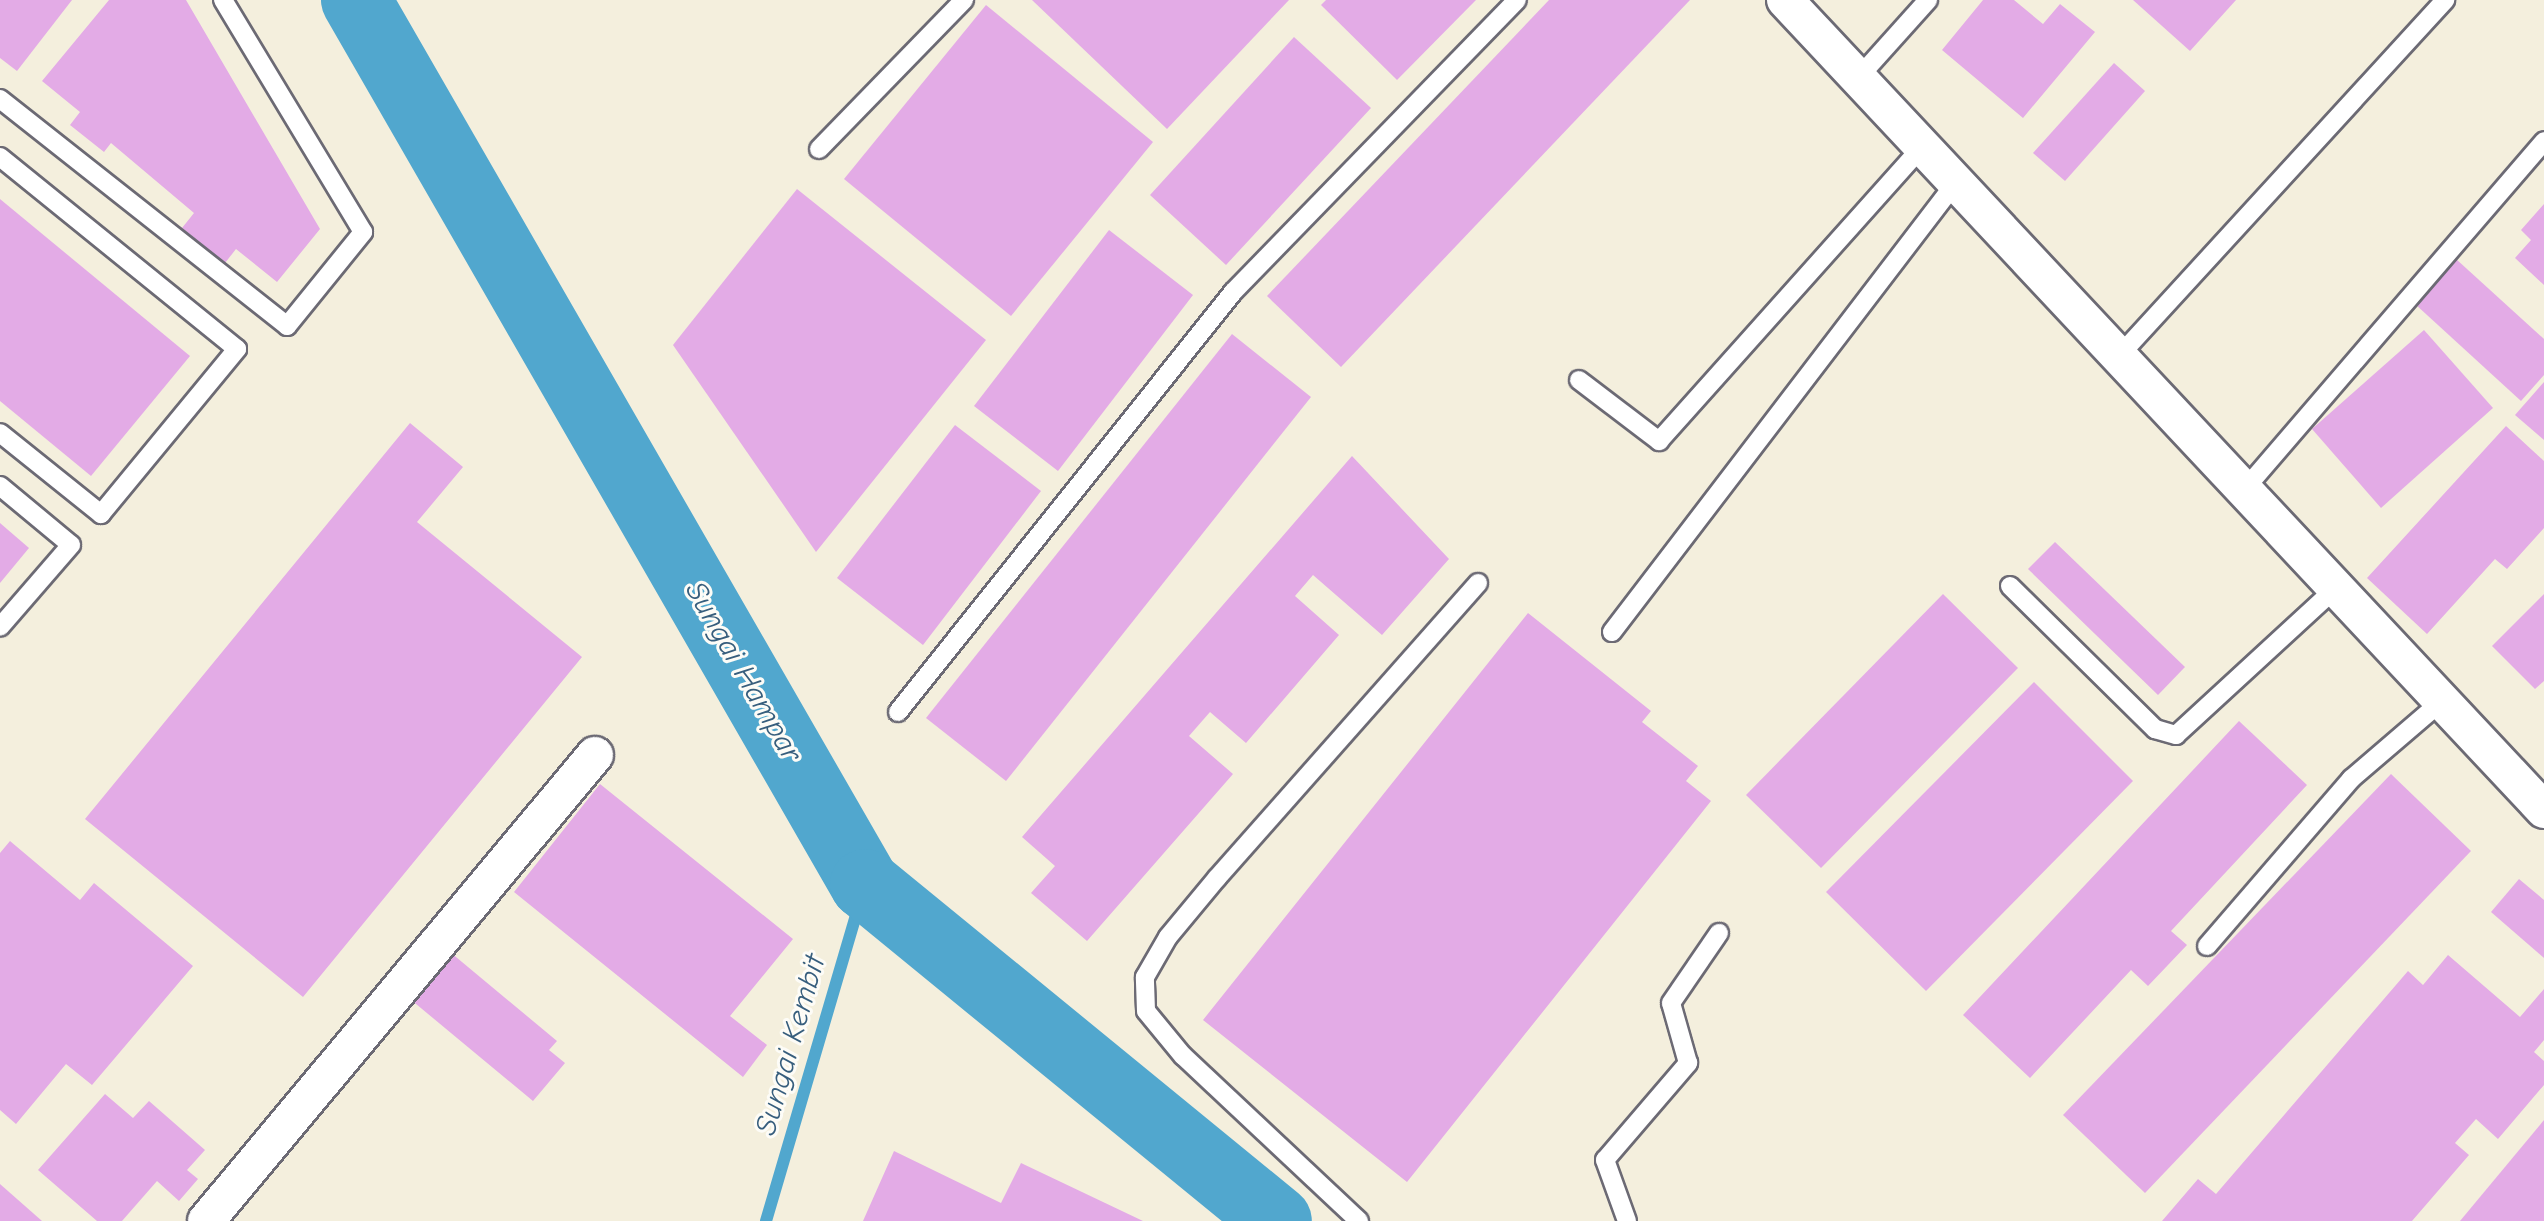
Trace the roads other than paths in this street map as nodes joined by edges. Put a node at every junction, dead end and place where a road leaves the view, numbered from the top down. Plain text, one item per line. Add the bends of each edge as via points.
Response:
1 (223, 0) edge
2 (964, 0) edge
3 (1517, 0) edge
4 (1785, 0) edge
5 (1928, 0) edge
6 (2445, 0) edge
7 (1858, 78) junction
8 (0, 99) edge
9 (2544, 141) edge
10 (1922, 147) junction
11 (819, 149) dead end
12 (0, 157) edge
13 (1956, 182) junction
14 (2119, 356) junction
15 (1579, 380) dead end
16 (0, 433) edge
17 (0, 486) edge
18 (2244, 490) junction
19 (1478, 583) dead end
20 (2010, 586) dead end
21 (2336, 588) junction
22 (0, 627) edge
23 (1612, 632) dead end
24 (2442, 701) junction
25 (898, 712) dead end
26 (595, 755) dead end
27 (2544, 810) edge
28 (1719, 933) dead end
29 (2207, 946) dead end
30 (206, 1221) edge
31 (1359, 1221) edge
32 (1627, 1221) edge

1 - 8 lane via 363,232 287,326
2 - 11 lane
3 - 25 lane via 1233,292
4 - 7 street
5 - 7 lane
6 - 14 lane
7 - 10 street
9 - 18 lane
10 - 13 street
10 - 15 lane via 1659,441
12 - 16 lane via 237,349 101,514
13 - 14 street
13 - 23 lane
14 - 18 street
17 - 22 lane via 71,545
18 - 21 street
19 - 31 lane via 1217,878 1168,937 1145,977 1146,1011 1183,1056
20 - 21 lane via 2165,735 2187,729
21 - 24 street
24 - 27 street
24 - 29 lane via 2351,779
26 - 30 street
28 - 32 lane via 1671,1003 1688,1063 1605,1160

